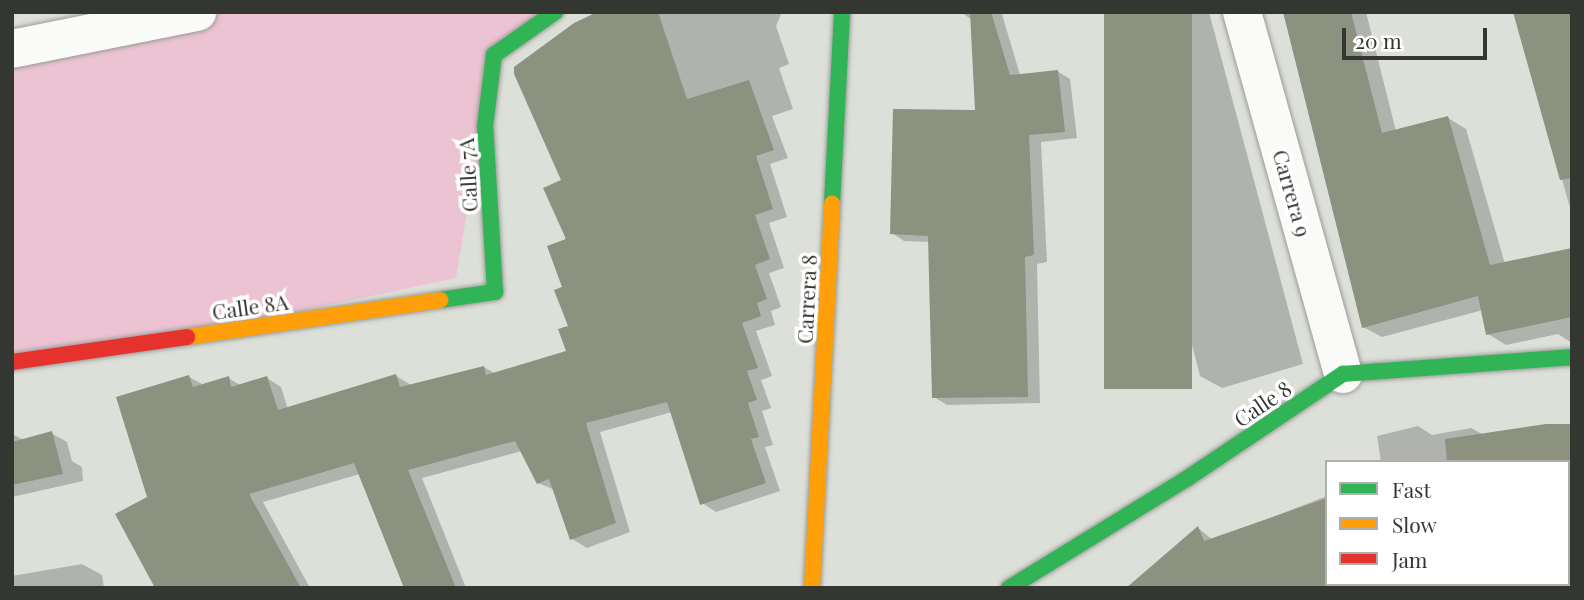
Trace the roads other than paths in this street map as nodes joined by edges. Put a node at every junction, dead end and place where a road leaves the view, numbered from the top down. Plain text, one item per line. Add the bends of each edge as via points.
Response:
1 (197, 12) edge
2 (555, 12) edge
3 (842, 12) edge
4 (1242, 12) edge
5 (12, 49) edge
6 (495, 292) joint
7 (1572, 358) edge
8 (12, 362) edge
9 (1343, 374) junction
10 (812, 588) edge
11 (1009, 588) edge

1 - 5 street
2 - 6 street, Calle 7A via 494,55 485,126
3 - 10 street, Carrera 8
4 - 9 street, Carrera 9
6 - 8 street, Calle 8A
7 - 9 street, Calle 8
9 - 11 street, Calle 8 via 1188,478

